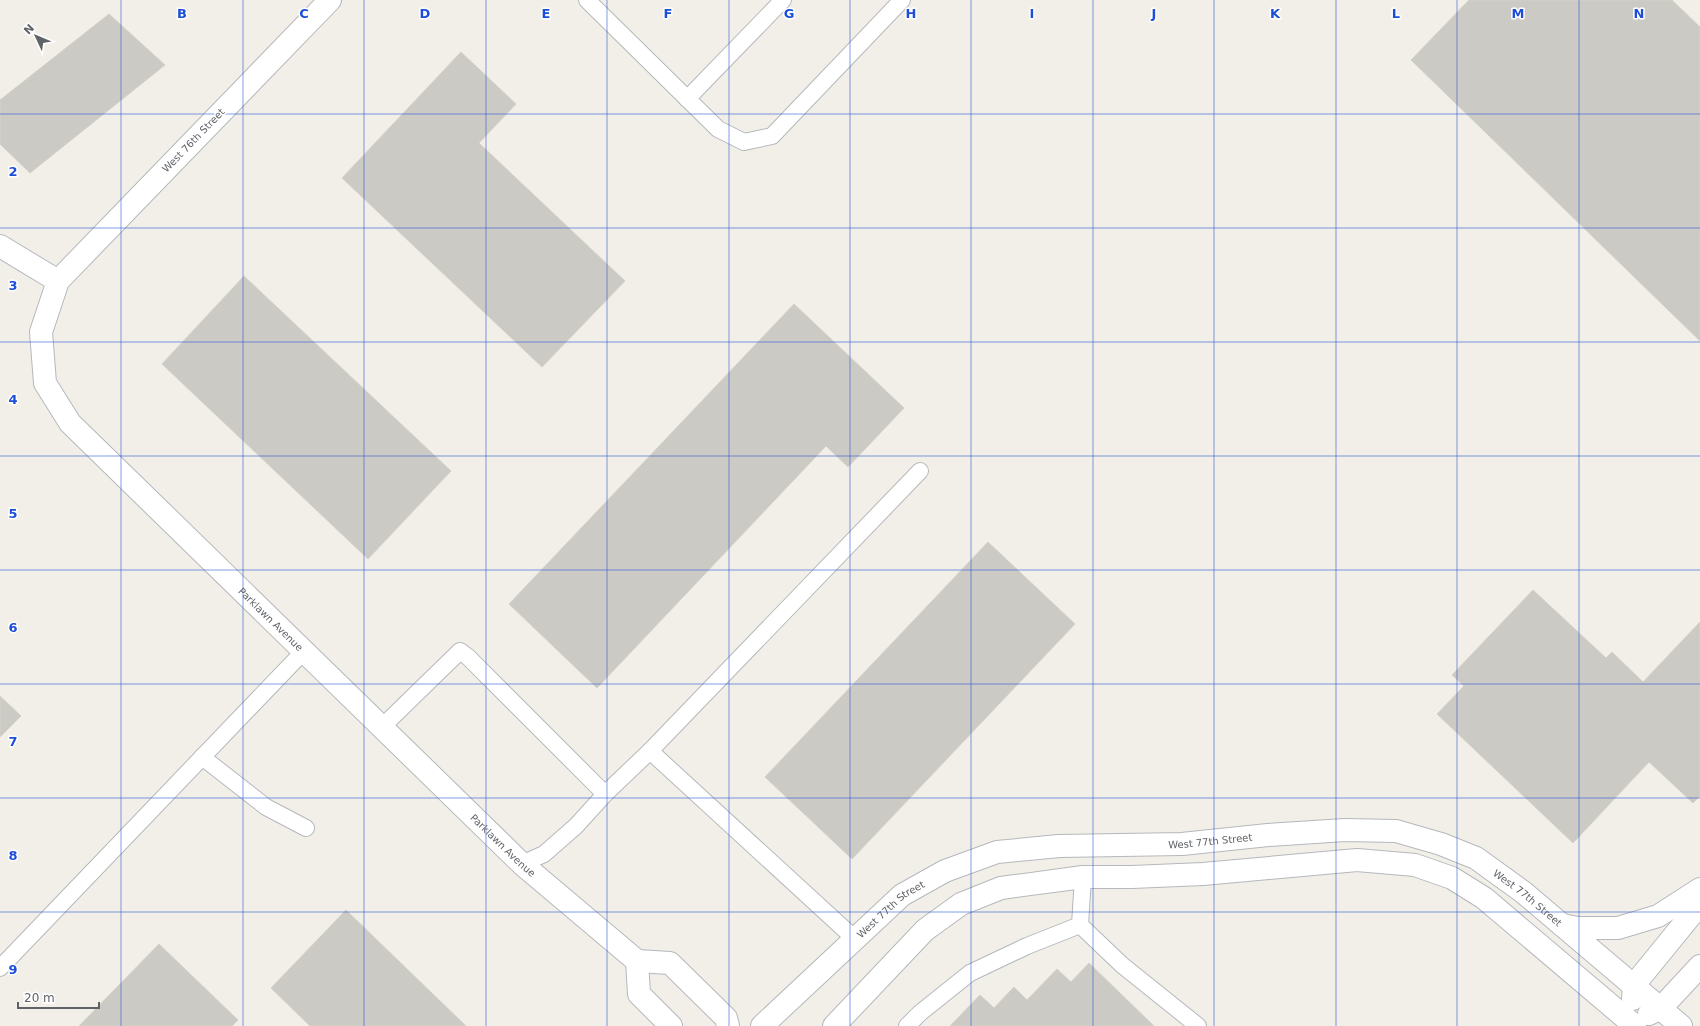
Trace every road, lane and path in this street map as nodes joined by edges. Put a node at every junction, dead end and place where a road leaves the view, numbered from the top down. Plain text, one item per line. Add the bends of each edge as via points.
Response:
1 (330, 0) edge
2 (587, 0) edge
3 (783, 0) edge
4 (902, 0) edge
5 (687, 99) junction
6 (0, 246) edge
7 (58, 281) junction
8 (920, 471) dead end
9 (304, 651) junction
10 (382, 727) junction
11 (650, 751) junction
12 (202, 757) junction
13 (605, 794) junction
14 (306, 828) dead end
15 (522, 864) junction
16 (1083, 877) junction
17 (1700, 889) edge
18 (1700, 904) edge
19 (1080, 925) junction
20 (1562, 925) junction
21 (855, 939) junction
22 (637, 961) junction
23 (1700, 966) edge
24 (0, 968) edge
25 (1634, 985) junction
26 (1661, 1008) junction
27 (1632, 1025) edge
28 (671, 1026) edge
29 (728, 1026) edge
30 (762, 1026) edge
31 (834, 1026) edge
32 (907, 1026) edge
33 (1198, 1026) edge
34 (1681, 1026) edge

1 - 7 street, West 76th Street
2 - 5 lane
3 - 5 lane
4 - 5 lane via 772,136 744,142 718,129
6 - 7 street
7 - 9 street, Parklawn Avenue via 41,332 45,383 70,423
8 - 11 lane
9 - 10 street, Parklawn Avenue
9 - 12 lane
10 - 13 lane via 460,652 468,657
10 - 15 street, Parklawn Avenue
11 - 13 lane
11 - 21 lane
12 - 14 lane via 266,807
12 - 24 lane
13 - 15 lane via 576,826 544,854
15 - 22 street, Parklawn Avenue
16 - 19 lane
16 - 27 street via 1203,874 1358,860 1415,865 1452,878 1484,898
16 - 31 street via 1001,888 961,904 925,930
17 - 20 street via 1658,916 1618,928 1578,928
18 - 25 street
19 - 32 lane via 970,973
19 - 33 lane via 1122,965
20 - 21 street, West 77th Street via 1476,858 1441,844 1396,831 1345,830 1268,834 1182,844 1059,846 997,852 945,871 902,895
20 - 25 street, West 77th Street
21 - 30 street, West 77th Street
22 - 28 street via 639,994
22 - 29 street via 670,963 726,1018
23 - 26 street
25 - 26 street, West 77th Street
25 - 27 street
26 - 27 street
26 - 34 street, West 77th Street

